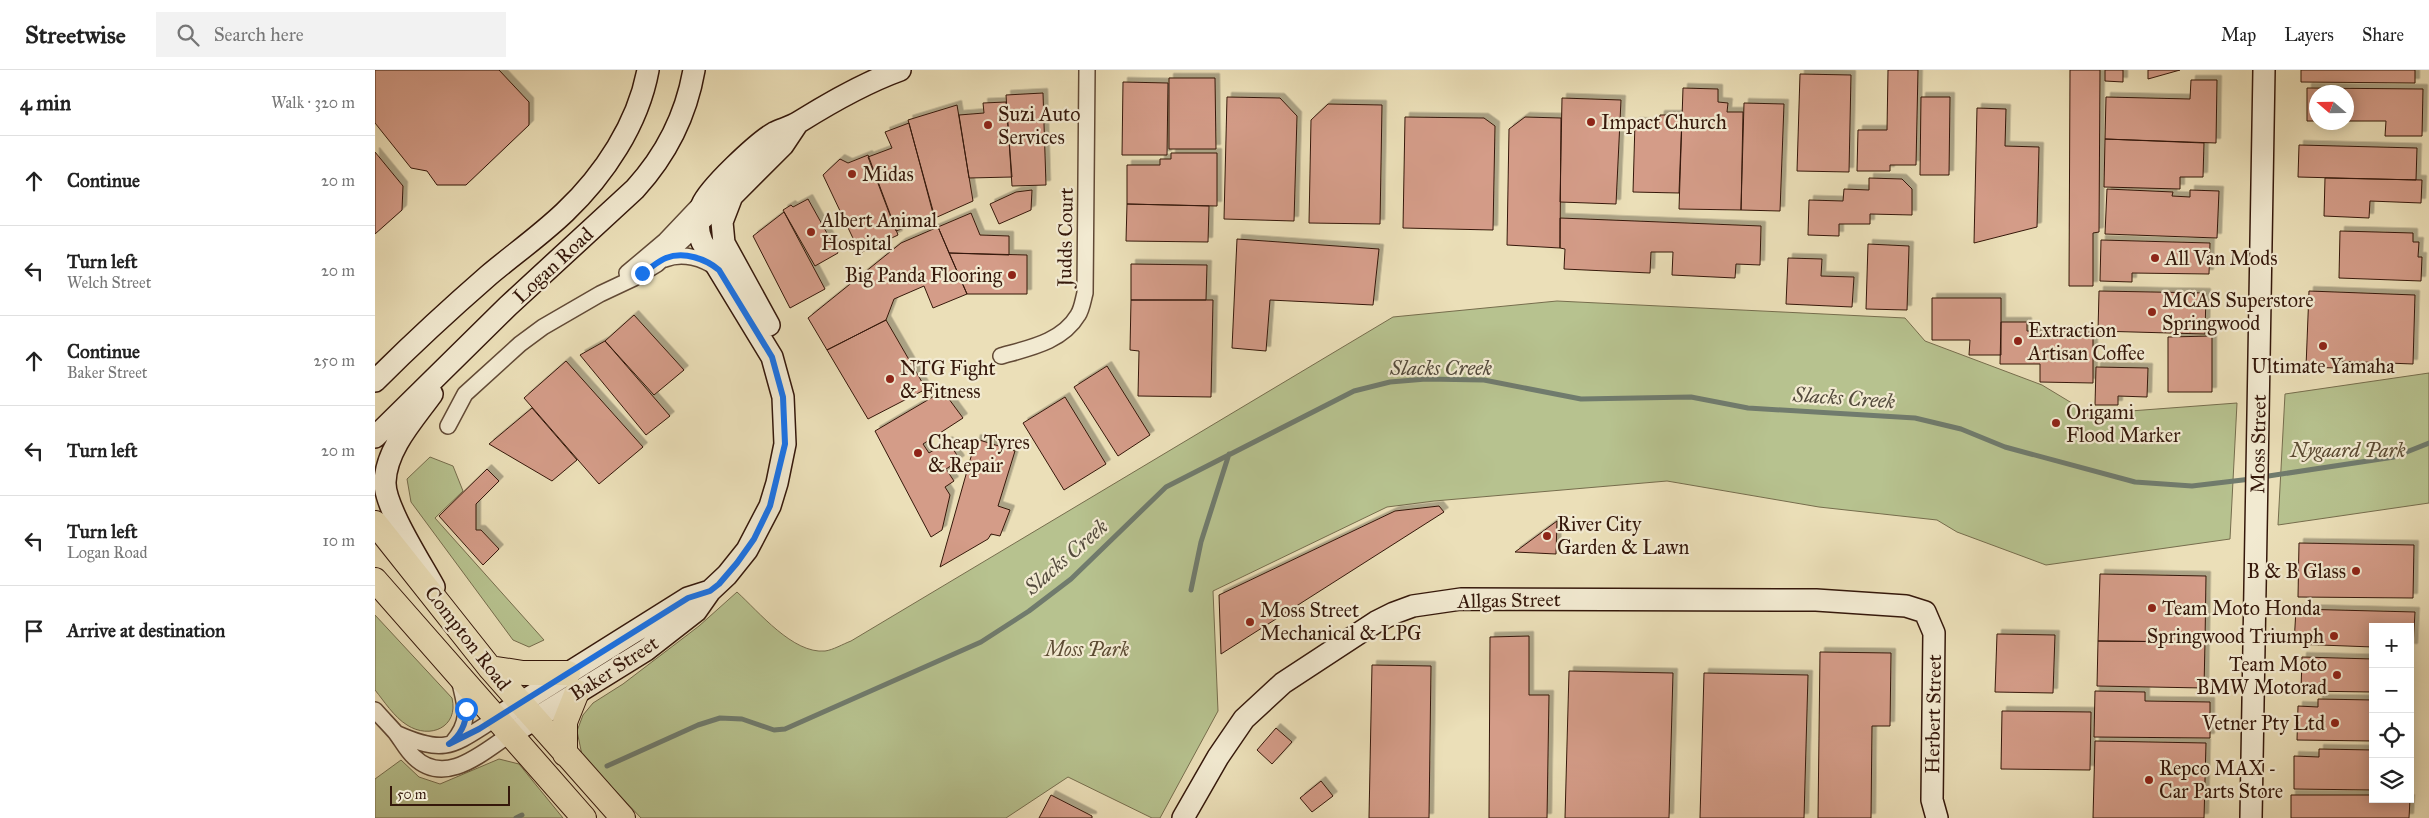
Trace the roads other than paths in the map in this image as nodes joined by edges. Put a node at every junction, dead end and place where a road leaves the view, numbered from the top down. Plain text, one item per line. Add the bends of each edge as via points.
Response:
1 (648, 70) edge
2 (694, 70) edge
3 (900, 70) edge
4 (1087, 70) edge
5 (2264, 70) edge
6 (721, 190) junction
7 (695, 224) junction
8 (724, 243) junction
9 (665, 258) junction
10 (648, 264) junction
11 (719, 270) junction
12 (462, 351) junction
13 (1001, 356) dead end
14 (772, 357) junction
15 (375, 381) edge
16 (448, 426) dead end
17 (375, 437) edge
18 (375, 522) edge
19 (375, 580) edge
20 (375, 593) edge
21 (400, 610) junction
22 (447, 612) junction
23 (1925, 612) joint
24 (490, 668) junction
25 (458, 675) junction
26 (572, 682) junction
27 (375, 710) edge
28 (527, 711) junction
29 (502, 727) junction
30 (396, 733) junction
31 (449, 744) junction
32 (565, 754) junction
33 (584, 818) edge
34 (623, 818) edge
35 (1183, 818) edge
36 (1937, 818) edge
37 (2251, 818) edge

1 - 15 street, Logan Road via 630,123 584,192 564,213 443,316
2 - 12 street, Logan Road via 679,124 653,170
3 - 6 street via 823,106 797,124 773,133
4 - 13 street, Judds Court via 1085,293 1079,314 1064,331 1045,343
5 - 37 street, Moss Street
6 - 7 street via 703,204
6 - 8 street, Baker Street
7 - 8 street, Baker Street via 714,228
7 - 9 street, Logan Road
7 - 10 street, Logan Road
7 - 11 street, Baker Street via 703,245
8 - 14 street, Baker Street via 770,327
9 - 10 street, Logan Road
9 - 11 street via 695,258
10 - 16 street, Logan Road via 543,327 498,362 461,399
11 - 14 street, Baker Street
12 - 17 street, Logan Road
12 - 22 street via 399,441 385,481 391,505
14 - 26 street, Baker Street via 783,397 785,444 770,506 754,539 737,563 710,591 688,598
18 - 22 main road, Compton Road
19 - 21 main road, Compton Road
20 - 21 main road
21 - 25 main road, Compton Road
22 - 24 main road, Compton Road
23 - 35 street, Allgas Street via 1905,606 1816,600 1461,599 1413,606 1376,622 1287,680 1244,719
23 - 36 street, Herbert Street via 1934,633 1932,800
24 - 26 main road
24 - 28 main road, Compton Road
25 - 29 main road, Compton Road
25 - 31 street via 466,715 461,731
26 - 28 street, Baker Street
26 - 32 main road via 565,722
27 - 30 street
28 - 29 street, Baker Street
28 - 32 main road, Compton Road
29 - 30 street via 461,765 445,770 417,760
29 - 31 street
29 - 33 main road, Compton Road
30 - 31 street via 427,746
32 - 34 main road, Compton Road

